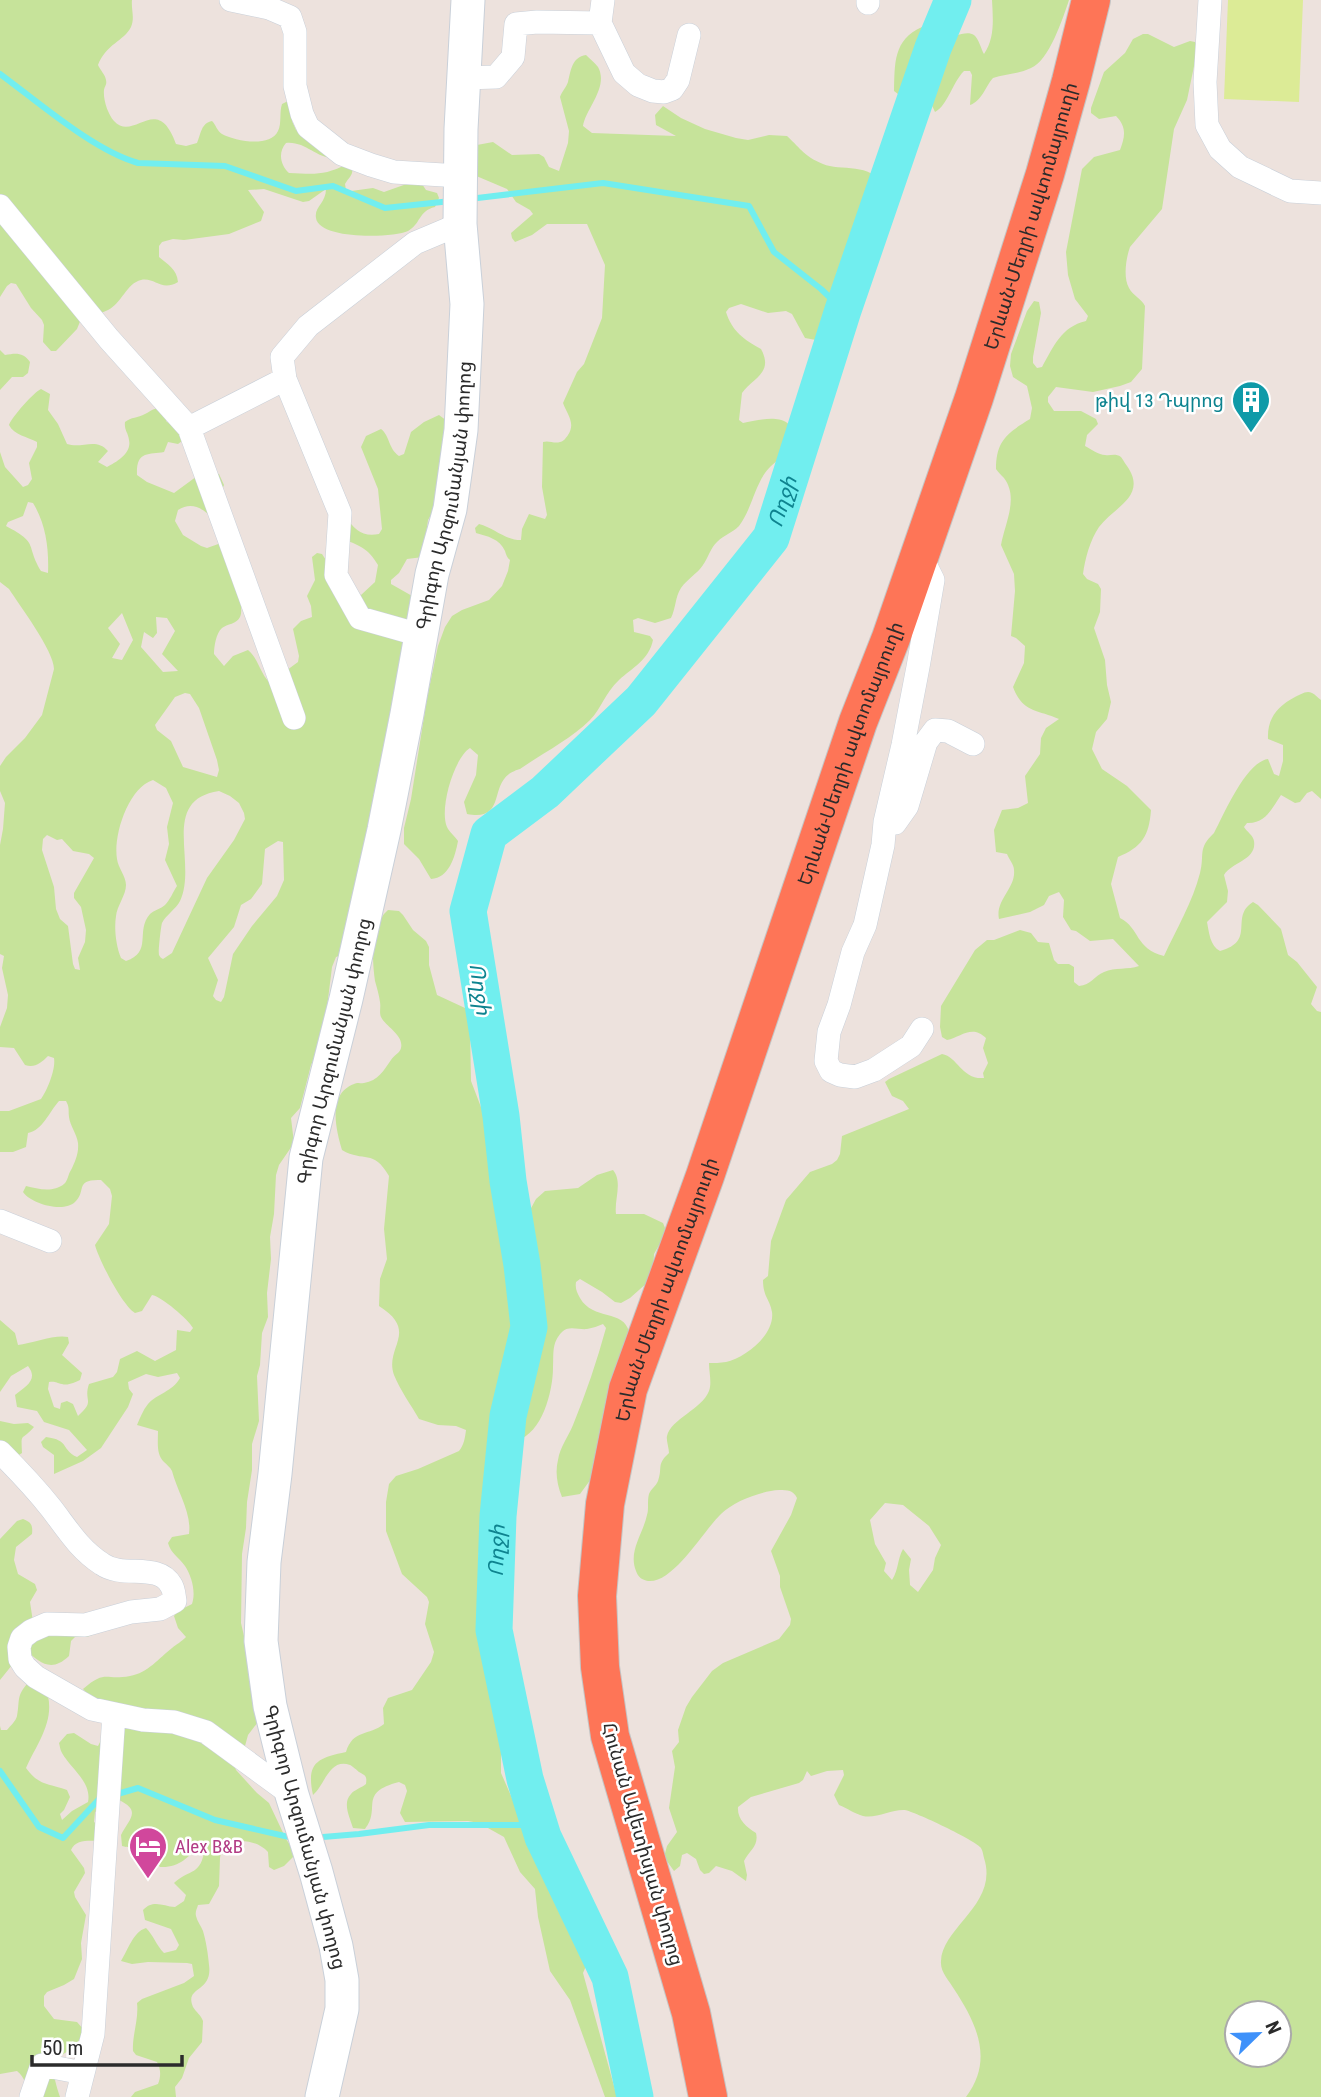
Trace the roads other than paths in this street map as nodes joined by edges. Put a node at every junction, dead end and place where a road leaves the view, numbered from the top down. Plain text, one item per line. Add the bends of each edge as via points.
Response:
1 (231, 0) edge
2 (468, 0) edge
3 (1091, 0) edge
4 (1210, 0) edge
5 (601, 11) edge
6 (689, 35) dead end
7 (464, 78) junction
8 (460, 176) junction
9 (1321, 193) edge
10 (0, 206) edge
11 (460, 224) junction
12 (285, 379) junction
13 (188, 428) junction
14 (920, 554) junction
15 (421, 635) junction
16 (294, 718) dead end
17 (973, 744) dead end
18 (885, 822) junction
19 (922, 1029) dead end
20 (0, 1221) edge
21 (50, 1241) dead end
22 (0, 1452) edge
23 (605, 1504) joint
24 (114, 1714) junction
25 (292, 1795) junction
26 (83, 2073) junction
27 (31, 2097) edge
28 (78, 2097) edge
29 (322, 2097) edge
30 (708, 2097) edge

1 - 8 street via 290,17 295,32 295,86 302,114 308,127 342,154 394,172
2 - 7 street, Գրիգոր Արզումանյան փողոց
3 - 14 highway, Երևան-Մեղրի ավտոմայրուղի via 1002,314
4 - 9 street via 1207,125 1220,149 1240,167 1290,191
5 - 6 street via 624,73 653,91 672,89 678,80
5 - 7 street via 516,24 513,57 496,77
7 - 8 street, Գրիգոր Արզումանյան փողոց
8 - 11 street, Գրիգոր Արզումանյան փողոց
10 - 13 street
11 - 12 street via 415,243 308,326 282,357
11 - 15 street, Գրիգոր Արզումանյան փողոց via 467,304 461,430 450,509
12 - 13 street
12 - 15 street via 340,513 335,575 360,618
13 - 16 street
14 - 18 street via 933,580
14 - 23 highway, Երևան-Մեղրի ավտոմայրուղի via 628,1389
15 - 25 street, Գրիգոր Արզումանյան փողոց via 381,843 306,1158 264,1562 261,1641 270,1706
17 - 18 street via 948,731 935,730 926,742 906,806 895,823
18 - 19 street via 865,925 829,1032 826,1061 831,1071 855,1077 911,1046
20 - 21 street
22 - 24 street via 32,1484 85,1553 106,1568 126,1573 147,1571 161,1575 172,1586 174,1601 160,1609 85,1625 47,1624 22,1638 20,1659 36,1677 92,1709
23 - 30 highway, Հունան Ավետիսյան փողոց via 597,1596 600,1667 610,1736 691,2013
24 - 25 street via 174,1722 206,1732
24 - 26 street via 93,2034
25 - 29 street, Գրիգոր Արզումանյան փողոց via 322,1892 342,1980 342,2009
26 - 27 street via 42,2065
26 - 28 street

